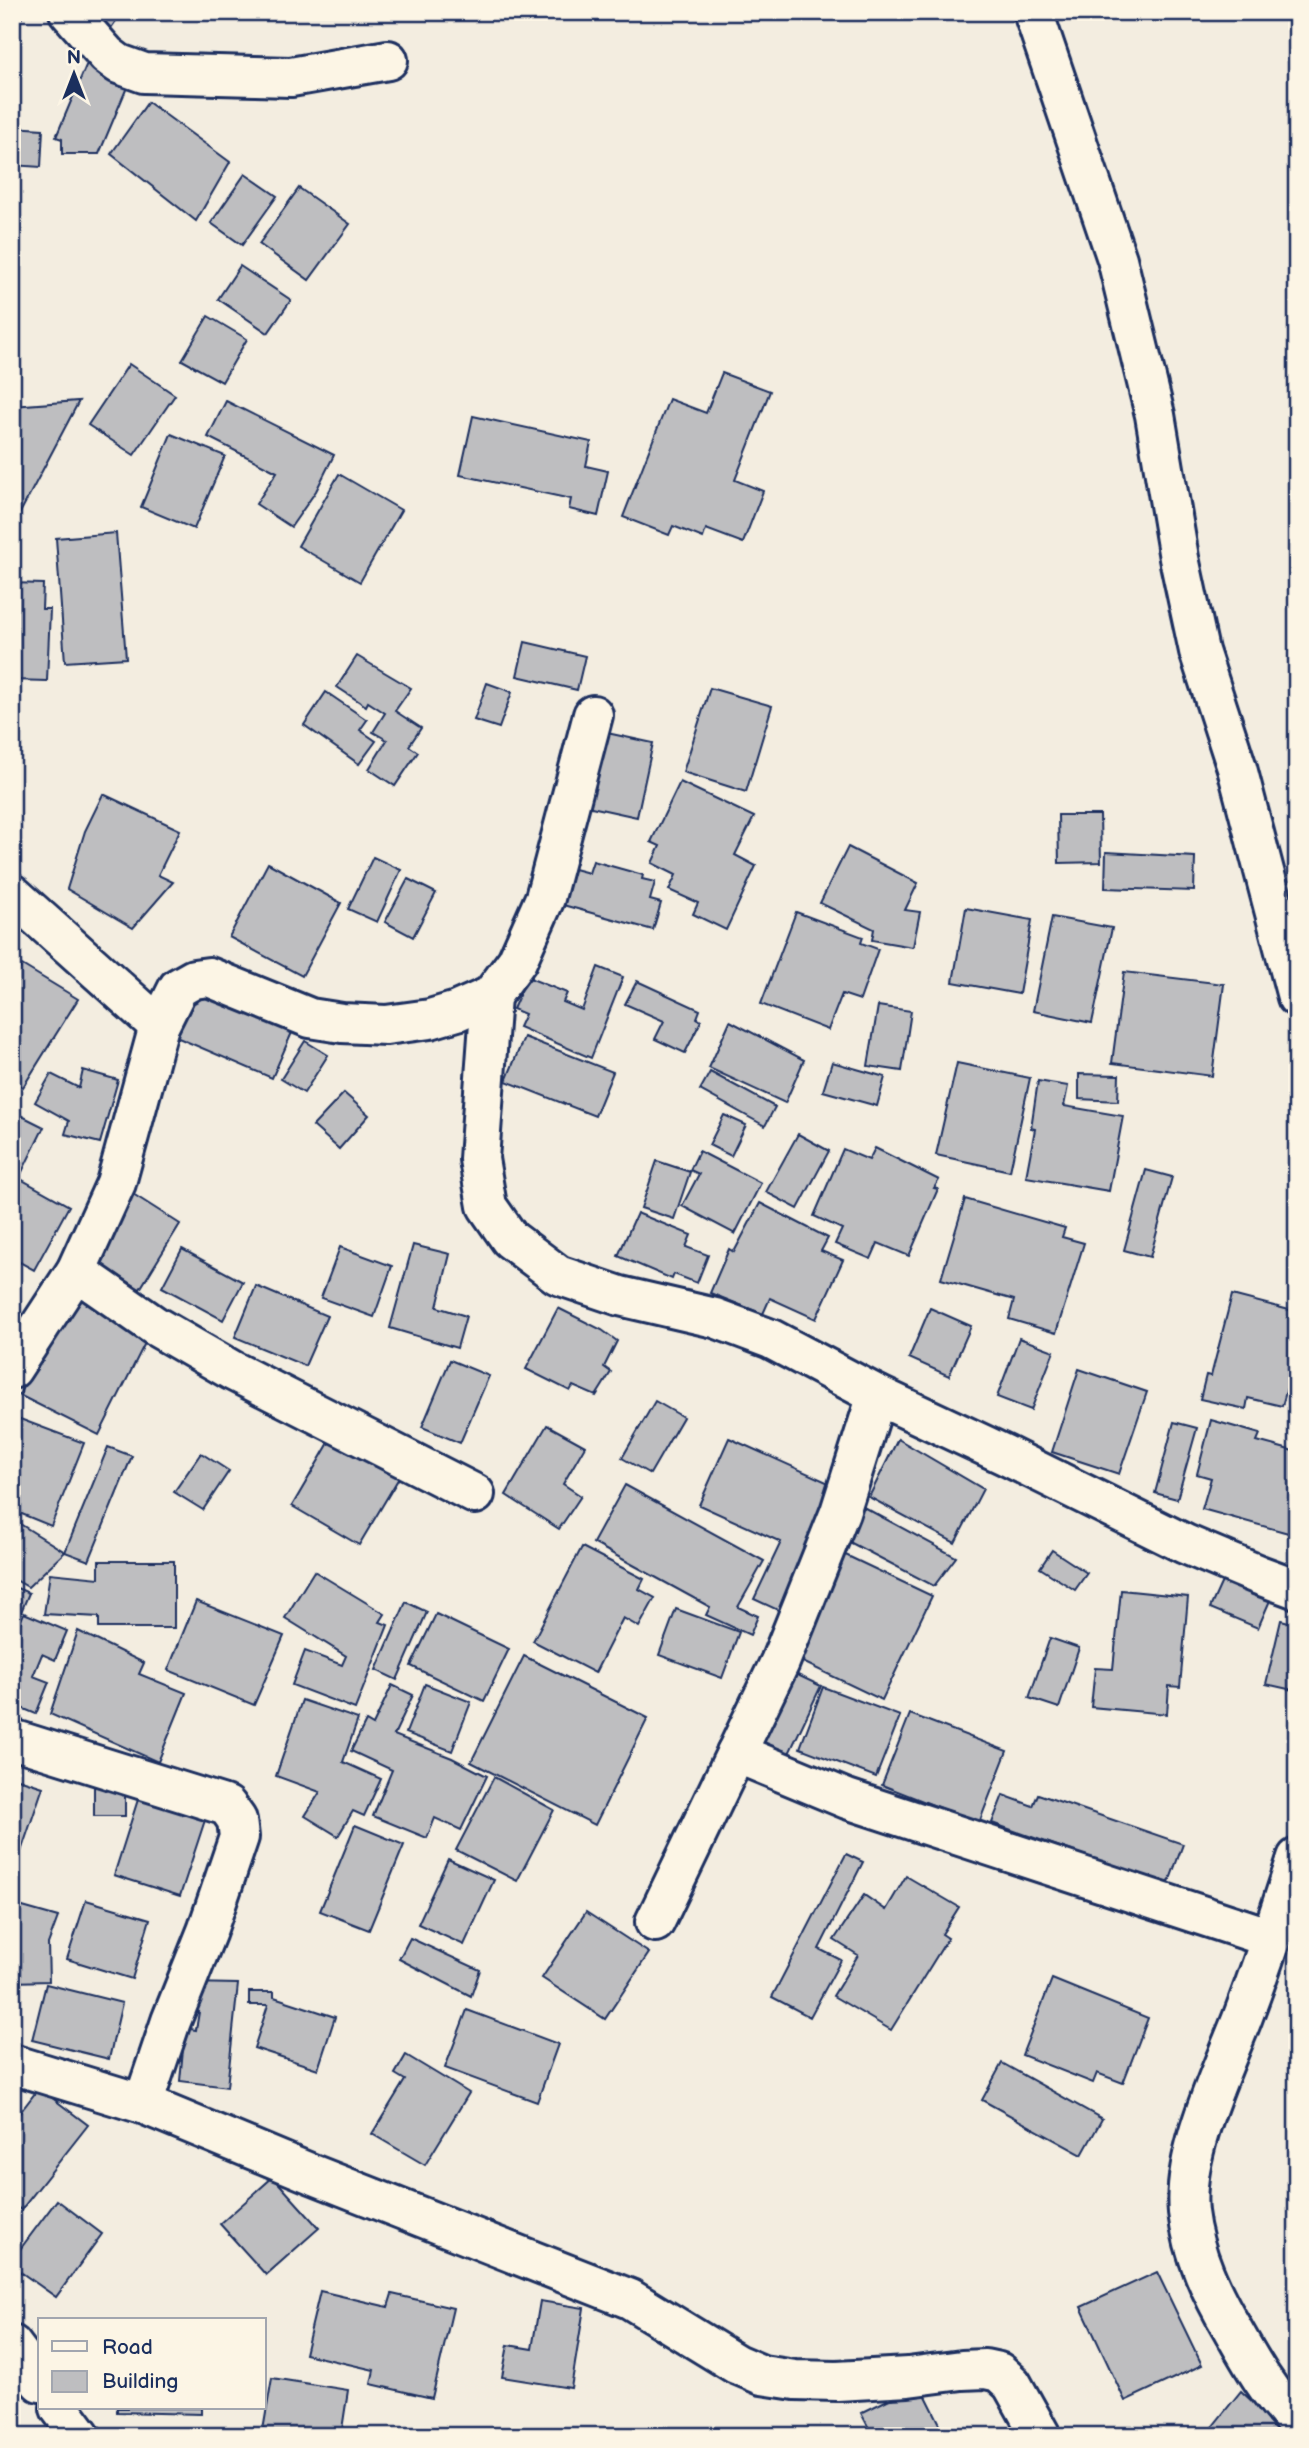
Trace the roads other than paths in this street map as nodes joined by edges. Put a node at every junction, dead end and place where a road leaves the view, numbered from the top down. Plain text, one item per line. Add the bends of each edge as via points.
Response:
1 (69, 12) edge
2 (1033, 12) edge
3 (388, 60) dead end
4 (593, 715) dead end
5 (12, 894) edge
6 (491, 996) junction
7 (1297, 997) edge
8 (159, 1026) junction
9 (76, 1271) junction
10 (12, 1369) edge
11 (877, 1395) junction
12 (475, 1494) dead end
13 (1297, 1589) edge
14 (12, 1739) edge
15 (736, 1753) junction
16 (1297, 1858) edge
17 (655, 1922) dead end
18 (1271, 1938) junction
19 (12, 2064) edge
20 (144, 2104) junction
21 (12, 2345) edge
22 (38, 2379) edge
23 (62, 2410) edge
24 (1297, 2421) edge
25 (81, 2436) edge
26 (1041, 2436) edge

1 - 3 street via 107,55 144,73 291,77
2 - 7 street via 1117,259 1156,415 1199,651 1237,768
4 - 6 street via 545,898 517,961
5 - 8 street
6 - 8 street via 430,1019 386,1025 342,1023 310,1018 209,977 178,988
6 - 11 street via 479,1159 487,1206 510,1239 558,1275 620,1296 715,1318 771,1339
8 - 9 street via 116,1183
9 - 10 street
9 - 12 street via 155,1326 233,1371
11 - 13 street via 1185,1544
11 - 15 street via 839,1512 780,1662
14 - 20 street via 227,1806 237,1820 239,1837
15 - 17 street
15 - 18 street via 847,1799
16 - 18 street
18 - 24 street via 1207,2106 1190,2171 1188,2209 1193,2245 1218,2305 1250,2361 1283,2409
19 - 20 street
20 - 26 street via 630,2299 762,2375 837,2381 962,2370 999,2372 1012,2384
21 - 22 street
23 - 25 street

